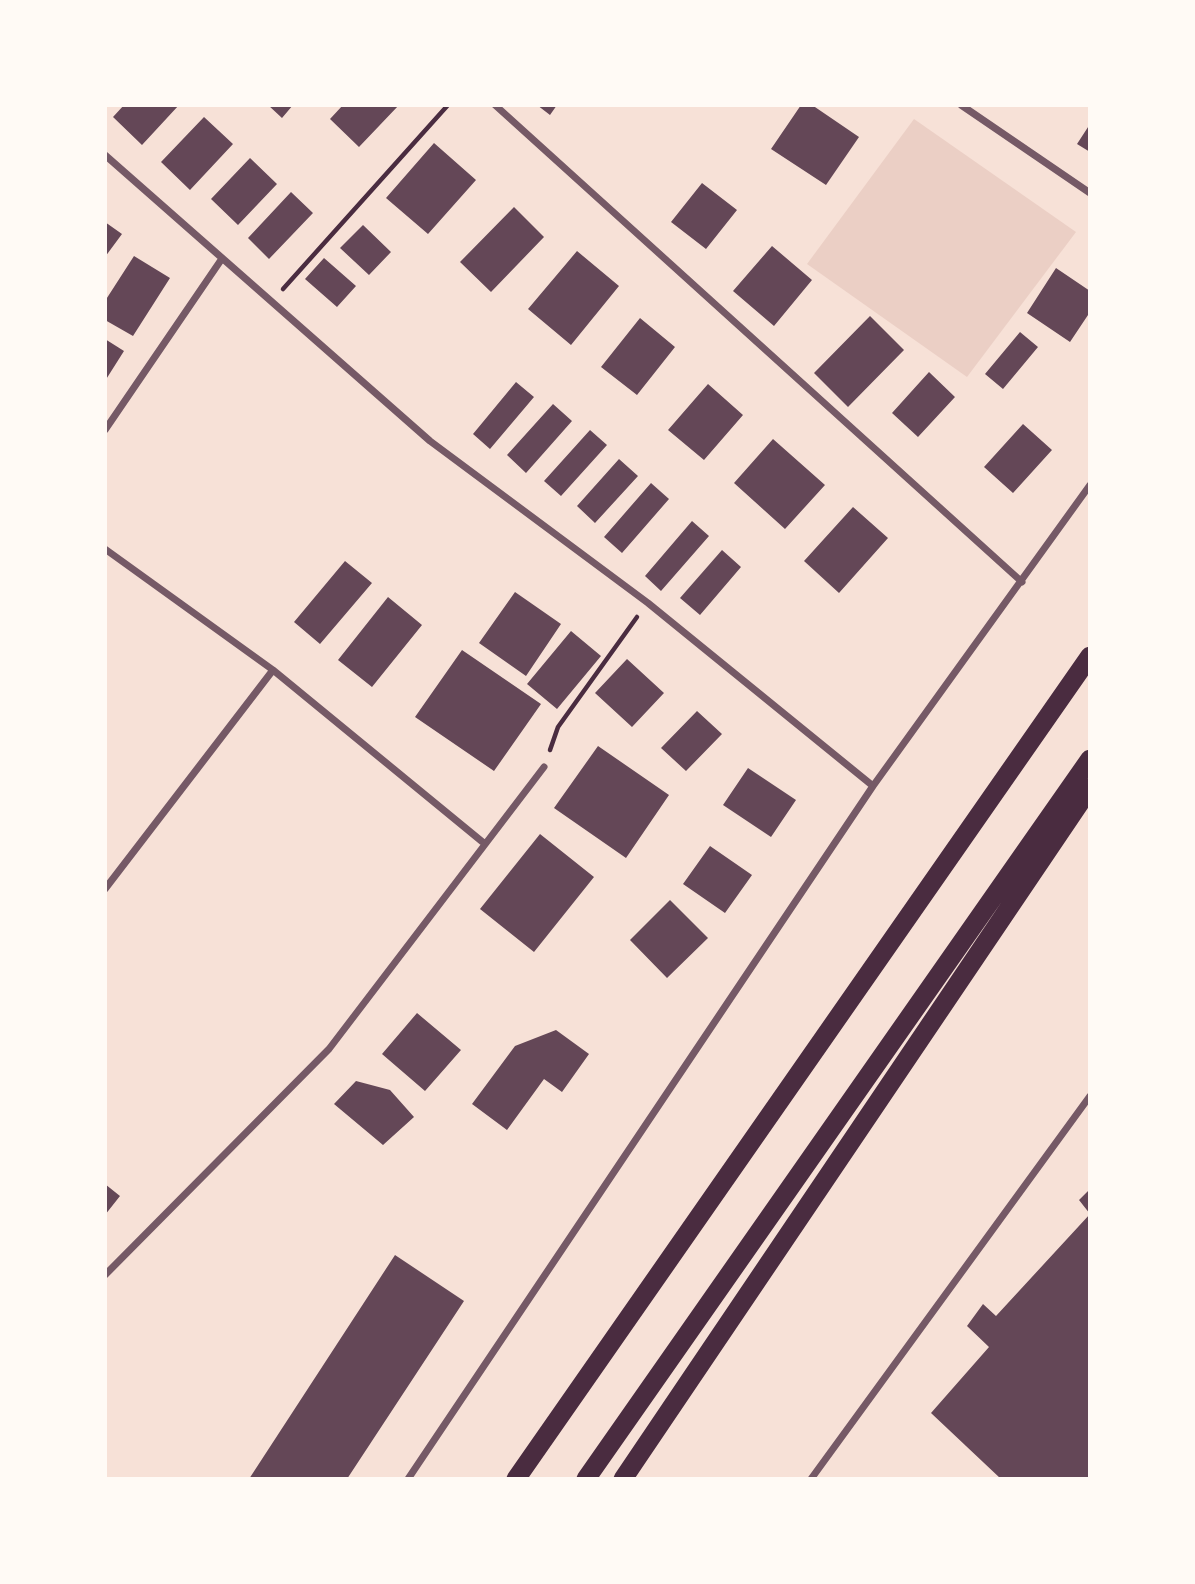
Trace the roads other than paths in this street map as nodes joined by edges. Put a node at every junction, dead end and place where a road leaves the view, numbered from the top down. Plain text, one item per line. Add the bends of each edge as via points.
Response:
1 (495, 105) edge
2 (961, 105) edge
3 (105, 155) edge
4 (1090, 192) edge
5 (222, 260) junction
6 (105, 430) edge
7 (1090, 485) edge
8 (105, 549) edge
9 (1022, 582) junction
10 (1090, 656) edge
11 (273, 670) junction
12 (1090, 760) edge
13 (544, 767) road end
14 (873, 786) junction
15 (1090, 789) edge
16 (485, 844) junction
17 (105, 889) edge
18 (1090, 1096) edge
19 (1083, 1107) junction
20 (1090, 1115) edge
21 (105, 1275) edge
22 (603, 1353) junction
23 (408, 1479) edge
24 (500, 1479) edge
25 (516, 1479) edge
26 (586, 1479) edge
27 (623, 1479) edge
28 (811, 1479) edge

1 - 9 street
2 - 4 street
3 - 5 street
5 - 6 street
5 - 14 street via 430,441 648,603
7 - 9 street
8 - 11 street
9 - 14 street
10 - 22 highway
11 - 16 street
11 - 17 street
12 - 26 highway
13 - 16 street
14 - 23 street
15 - 27 highway
16 - 21 street via 329,1049
18 - 19 street
19 - 20 street
19 - 28 street
22 - 24 highway
22 - 25 highway

